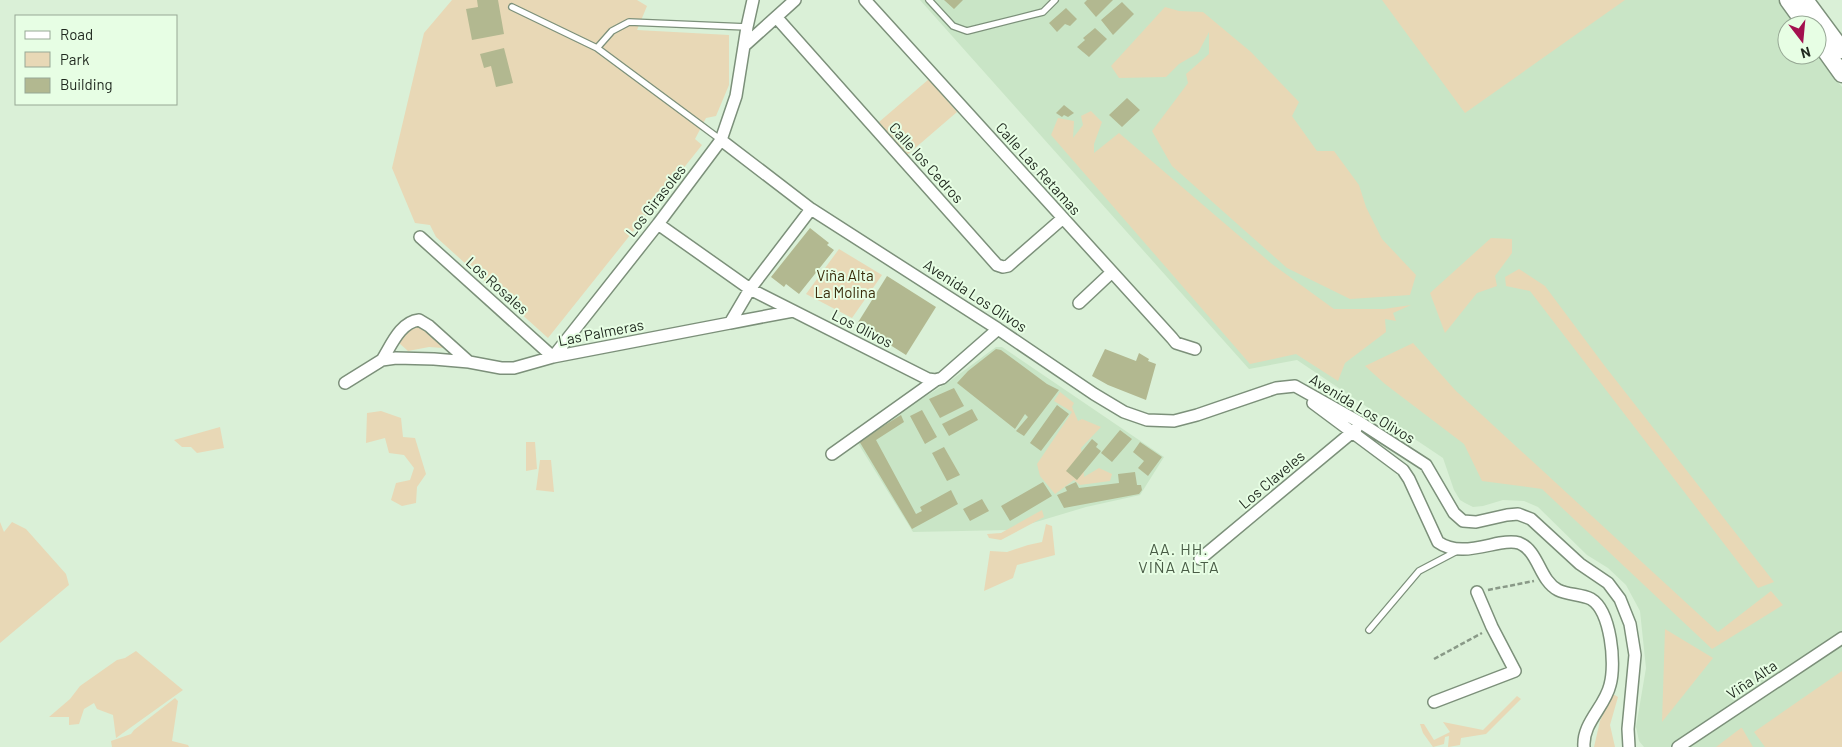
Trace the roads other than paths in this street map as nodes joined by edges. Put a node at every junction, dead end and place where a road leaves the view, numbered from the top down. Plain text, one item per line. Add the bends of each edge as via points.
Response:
1 (753, 0) edge
2 (795, 0) edge
3 (865, 0) edge
4 (929, 0) edge
5 (1055, 0) edge
6 (1788, 0) edge
7 (1805, 0) edge
8 (512, 7) dead end
9 (1799, 15) edge
10 (777, 18) junction
11 (746, 27) junction
12 (744, 46) junction
13 (597, 48) junction
14 (1842, 50) edge
15 (1827, 53) edge
16 (1842, 74) edge
17 (721, 140) junction
18 (811, 209) junction
19 (1063, 218) junction
20 (658, 224) junction
21 (420, 237) dead end
22 (1112, 272) junction
23 (750, 289) junction
24 (1079, 302) dead end
25 (793, 311) junction
26 (730, 323) junction
27 (998, 329) junction
28 (1195, 348) dead end
29 (553, 357) junction
30 (382, 360) junction
31 (469, 362) junction
32 (936, 380) junction
33 (345, 383) dead end
34 (1357, 428) junction
35 (832, 454) dead end
36 (1459, 550) junction
37 (1200, 559) dead end
38 (1477, 592) road end
39 (1368, 630) dead end
40 (1842, 638) edge
41 (1434, 702) dead end
42 (1584, 747) edge
43 (1630, 747) edge
44 (1678, 747) edge

1 - 11 street, Los Girasoles
2 - 10 street
3 - 19 street, Calle Las Retamas
4 - 5 lane via 954,26 967,31 1043,12
6 - 9 main road
7 - 14 main road
8 - 13 lane
10 - 12 street
10 - 19 street, Calle los Cedros via 997,265 1008,266
11 - 12 street, Los Girasoles
11 - 13 lane via 629,22 612,31
12 - 17 street, Los Girasoles via 736,96
13 - 17 lane
15 - 16 main road
17 - 18 street, Avenida Los Olivos
17 - 20 street, Los Girasoles
18 - 23 street
18 - 27 street, Avenida Los Olivos
19 - 22 street, Calle Las Retamas
20 - 23 street, Los Olivos
20 - 29 street, Los Girasoles
21 - 29 street, Los Rosales
22 - 24 street
22 - 28 street, Calle Las Retamas via 1176,342
23 - 25 street, Los Olivos
23 - 26 street
25 - 26 street, Las Palmeras
25 - 32 street, Los Olivos via 928,379
26 - 29 street, Las Palmeras
27 - 32 street
27 - 34 street, Avenida Los Olivos via 1094,394 1124,412 1147,420 1174,421 1276,388 1295,386
29 - 31 street, Las Palmeras via 506,368
30 - 31 street, Las Palmeras via 418,358
30 - 31 street via 399,332 407,324 419,320
30 - 33 street, Las Palmeras
32 - 35 street
34 - 36 street via 1403,470 1438,542 1446,548
34 - 37 street, Los Claveles
34 - 43 street, Avenida Los Olivos via 1426,465 1454,514 1463,521 1476,522 1518,514 1531,519 1580,564 1608,583 1620,599 1630,624 1635,655 1628,729
36 - 39 lane via 1419,571
36 - 42 street via 1510,542 1519,544 1528,550 1558,590 1590,599 1598,606 1605,618 1611,643 1612,675 1610,686 1586,730
38 - 41 street via 1515,671
40 - 44 street, Viña Alta

